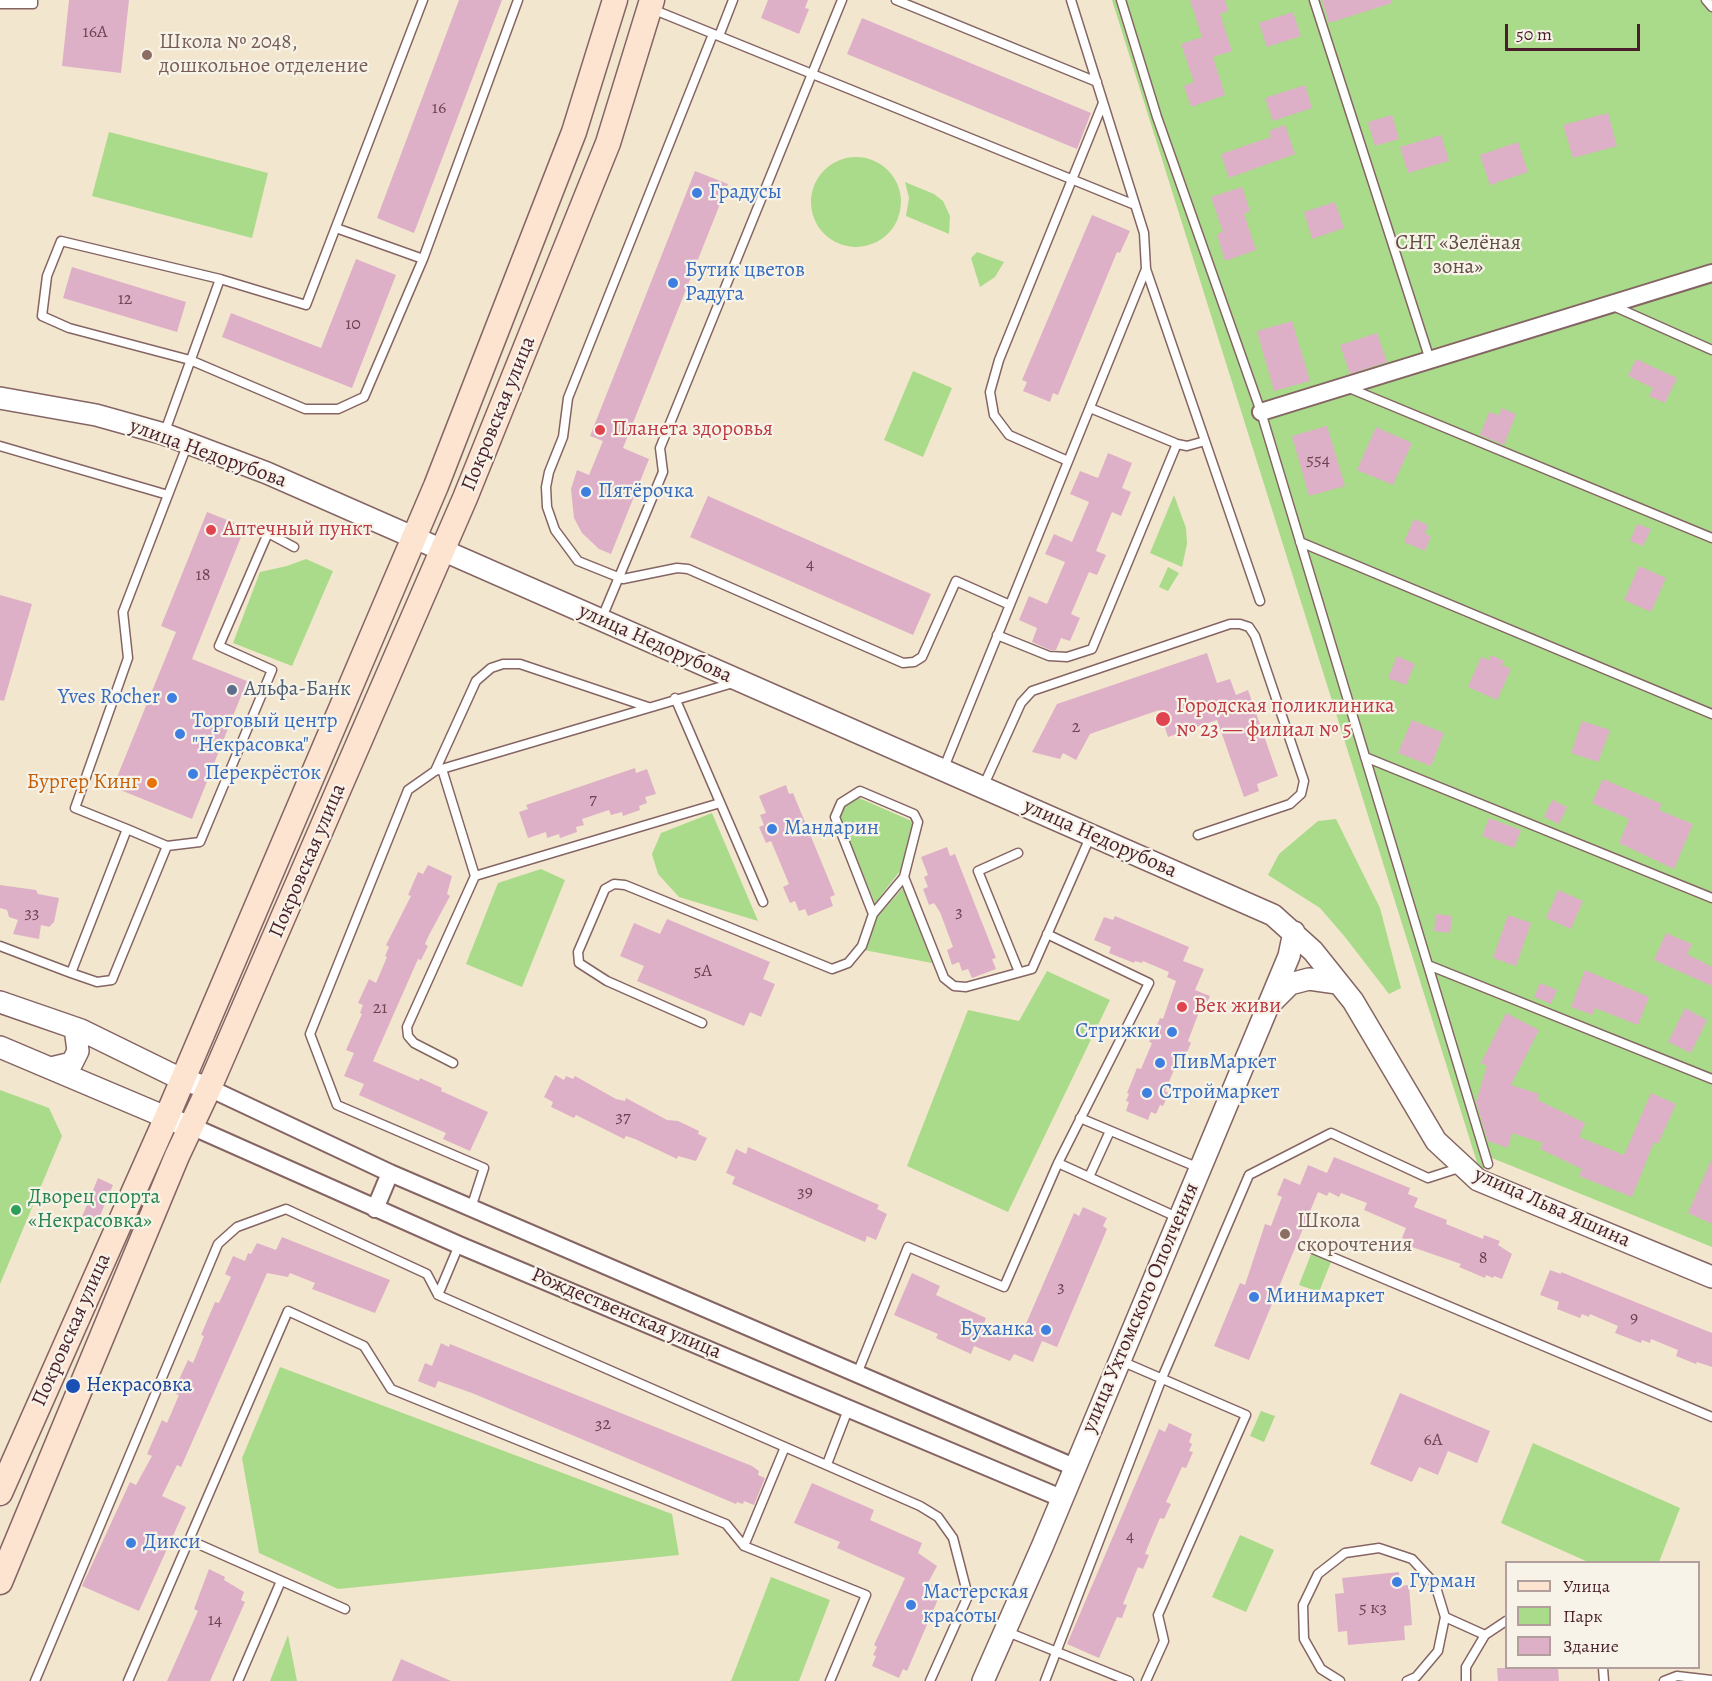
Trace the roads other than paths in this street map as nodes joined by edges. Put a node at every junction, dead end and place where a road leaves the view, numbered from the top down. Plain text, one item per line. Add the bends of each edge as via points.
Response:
1 (33, 0) edge
2 (423, 0) edge
3 (518, 0) edge
4 (615, 0) edge
5 (733, 0) edge
6 (842, 0) edge
7 (896, 0) edge
8 (1071, 0) edge
9 (1120, 0) edge
10 (1314, 0) edge
11 (1706, 0) edge
12 (0, 4) edge
13 (651, 4) edge
14 (1712, 7) edge
15 (716, 35) junction
16 (812, 74) junction
17 (1097, 82) junction
18 (1104, 103) junction
19 (1071, 180) junction
20 (1135, 205) junction
21 (336, 228) junction
22 (423, 259) junction
23 (1146, 269) junction
24 (1712, 273) edge
25 (220, 279) junction
26 (1610, 305) junction
27 (1712, 350) edge
28 (190, 360) junction
29 (1430, 360) junction
30 (1345, 386) junction
31 (0, 398) edge
32 (1090, 408) junction
33 (1261, 412) junction
34 (164, 434) junction
35 (1205, 441) junction
36 (188, 443) junction
37 (1177, 444) junction
38 (0, 446) edge
39 (1068, 461) junction
40 (168, 495) junction
41 (1712, 538) edge
42 (414, 539) junction
43 (1300, 542) junction
44 (294, 548) dead end
45 (441, 551) junction
46 (619, 577) junction
47 (1260, 601) dead end
48 (1010, 605) junction
49 (601, 621) junction
50 (997, 635) junction
51 (740, 682) junction
52 (675, 698) junction
53 (648, 707) junction
54 (1712, 714) edge
55 (1365, 757) junction
56 (438, 770) junction
57 (943, 770) junction
58 (983, 788) junction
59 (720, 803) junction
60 (127, 829) junction
61 (1091, 835) junction
62 (1198, 835) dead end
63 (167, 846) junction
64 (1018, 853) dead end
65 (475, 876) junction
66 (904, 877) junction
67 (1712, 898) edge
68 (763, 902) dead end
69 (873, 914) junction
70 (1294, 932) junction
71 (1047, 934) junction
72 (0, 946) edge
73 (1428, 964) junction
74 (1020, 972) junction
75 (71, 973) junction
76 (1337, 983) junction
77 (0, 1002) edge
78 (1268, 1006) junction
79 (702, 1023) dead end
80 (75, 1028) junction
81 (0, 1047) edge
82 (453, 1063) dead end
83 (51, 1068) junction
84 (181, 1079) junction
85 (1712, 1079) edge
86 (209, 1088) junction
87 (1080, 1118) junction
88 (166, 1119) junction
89 (191, 1126) junction
90 (1110, 1131) junction
91 (1058, 1163) junction
92 (1488, 1164) dead end
93 (1462, 1167) junction
94 (1199, 1168) junction
95 (390, 1173) junction
96 (1089, 1177) junction
97 (471, 1208) junction
98 (375, 1209) junction
99 (1179, 1218) junction
100 (459, 1245) junction
101 (1313, 1249) dead end
102 (1712, 1277) edge
103 (438, 1296) junction
104 (1120, 1361) junction
105 (857, 1374) junction
106 (1162, 1378) junction
107 (849, 1407) junction
108 (1712, 1417) edge
109 (786, 1447) junction
110 (826, 1464) junction
111 (1074, 1467) junction
112 (0, 1493) edge
113 (1061, 1498) junction
114 (189, 1540) junction
115 (744, 1546) junction
116 (281, 1581) junction
117 (0, 1582) edge
118 (345, 1609) dead end
119 (1445, 1617) junction
120 (1505, 1622) edge
121 (1005, 1631) junction
122 (1485, 1635) junction
123 (1057, 1652) junction
124 (1712, 1680) edge
125 (35, 1681) edge
126 (128, 1681) edge
127 (238, 1681) edge
128 (830, 1681) edge
129 (930, 1681) edge
130 (983, 1681) edge
131 (1045, 1681) edge
132 (1129, 1681) edge
133 (1146, 1681) edge
134 (1340, 1681) edge
135 (1407, 1681) edge
136 (1466, 1681) edge
137 (1664, 1681) edge

1 - 12 lane via 33,4
2 - 21 lane
3 - 22 lane
4 - 42 main road, Покровская улица via 574,132
5 - 15 lane
6 - 16 lane
7 - 17 lane
8 - 17 lane
9 - 33 lane
10 - 29 lane
11 - 14 lane
13 - 15 lane
13 - 45 main road, Покровская улица via 608,143
15 - 16 lane
15 - 46 lane via 568,399 563,437 546,488 549,517 568,552 578,561
16 - 19 lane
16 - 46 lane via 660,448 663,472
17 - 18 lane
18 - 19 lane
18 - 20 lane
19 - 20 lane
19 - 39 lane via 999,360 990,392 994,415 1010,435
20 - 23 lane via 1145,239
21 - 22 lane
21 - 25 lane via 306,305
22 - 28 lane via 364,397 338,409 305,409
23 - 32 lane
23 - 35 lane
24 - 26 street
25 - 28 lane
25 - 28 lane via 61,241 47,276 42,316 69,328
26 - 27 lane
26 - 29 street
28 - 34 lane
29 - 30 street
30 - 33 street
30 - 41 lane
31 - 34 street, улица Недорубова via 96,415
32 - 37 lane
32 - 39 lane
33 - 43 lane
34 - 36 street, улица Недорубова
35 - 37 lane via 1187,446
35 - 47 lane
36 - 40 lane
36 - 42 street, улица Недорубова via 267,473
37 - 50 lane via 1092,649 1075,656 1049,656
38 - 40 lane
39 - 48 lane
40 - 60 lane via 123,612 128,658 75,808
42 - 45 street, улица Недорубова
42 - 84 main road, Покровская улица
43 - 54 lane
43 - 55 lane
44 - 63 lane via 268,533 219,646 272,670 200,842
45 - 49 street, улица Недорубова
45 - 86 main road, Покровская улица
46 - 48 lane via 632,579 688,569 903,663 922,657 956,581
46 - 49 lane
48 - 50 lane
49 - 51 street, улица Недорубова
50 - 57 lane
51 - 52 lane
51 - 57 street, улица Недорубова
52 - 53 lane
52 - 59 lane
53 - 56 lane
53 - 56 lane via 520,664 503,664 491,668 476,681
55 - 67 lane
55 - 73 lane
56 - 65 lane
56 - 97 lane via 408,790 310,1034 337,1105 483,1168
57 - 58 street, улица Недорубова
58 - 61 street, улица Недорубова
58 - 62 lane via 1021,703 1032,691 1230,624 1240,624 1249,627 1255,636 1304,781 1301,794 1290,804
59 - 65 lane
59 - 68 lane
60 - 63 lane
60 - 75 lane
61 - 70 street, улица Недорубова via 1273,915
61 - 71 lane
63 - 75 lane via 112,980 97,982
64 - 74 lane via 978,871
65 - 82 lane via 407,1027 414,1043
66 - 69 lane
66 - 69 lane via 916,836 918,822 914,814 860,791 853,794 841,803 835,818
66 - 74 lane via 944,978 954,986 966,987
69 - 79 lane via 862,946 848,963 832,969 625,885 614,884 605,889 578,952 579,963 607,981
70 - 76 street, улица Льва Яшина
70 - 78 street, улица Ухтомского Ополчения via 1289,956
71 - 74 lane via 1032,969
71 - 87 lane via 1149,983
72 - 75 lane
73 - 85 lane
73 - 92 lane
76 - 78 street via 1309,979 1290,984
76 - 93 street, улица Льва Яшина via 1353,1001 1436,1141
77 - 80 street
78 - 94 street, улица Ухтомского Ополчения
80 - 83 street via 78,1051 72,1063
80 - 84 street
81 - 83 street
83 - 88 street
84 - 86 street
84 - 88 main road, Покровская улица
86 - 89 main road, Покровская улица
86 - 95 street
87 - 90 lane
87 - 91 lane
88 - 89 street
88 - 112 main road, Покровская улица
89 - 98 street, Рождественская улица
89 - 117 main road, Покровская улица
90 - 94 lane
90 - 96 lane
91 - 96 lane
91 - 105 lane via 1004,1287 908,1247
93 - 102 street, улица Льва Яшина via 1478,1180
93 - 106 lane via 1428,1178 1331,1133 1249,1175
94 - 99 street, улица Ухтомского Ополчения
95 - 97 street
95 - 98 street
96 - 99 lane
97 - 105 street
98 - 100 street, Рождественская улица
99 - 104 street, улица Ухтомского Ополчения
100 - 103 lane
100 - 107 street, Рождественская улица
101 - 108 lane
103 - 109 lane
103 - 125 lane via 427,1274 286,1209 237,1227 218,1244
104 - 106 lane
104 - 111 street, улица Ухтомского Ополчения
105 - 111 street
106 - 123 lane
106 - 133 lane via 1246,1415 1158,1616 1164,1641
107 - 110 lane
107 - 113 street, Рождественская улица
109 - 110 lane
109 - 115 lane
110 - 129 lane via 920,1506 938,1517 953,1538 969,1596
111 - 113 street, улица Ухтомского Ополчения
113 - 121 street, улица Ухтомского Ополчения
114 - 115 lane via 288,1311 364,1346 390,1389 726,1524
114 - 116 lane
114 - 126 lane
115 - 128 lane via 866,1595
116 - 118 lane
116 - 127 lane
119 - 122 lane
119 - 134 lane via 1436,1584 1412,1559 1379,1548 1345,1553 1317,1574 1303,1605 1304,1639 1321,1669
119 - 135 lane via 1438,1651 1416,1677
120 - 122 lane
121 - 123 lane
121 - 130 street, улица Ухтомского Ополчения
122 - 136 lane via 1466,1667
123 - 131 lane
123 - 132 lane
124 - 137 lane via 1677,1676

